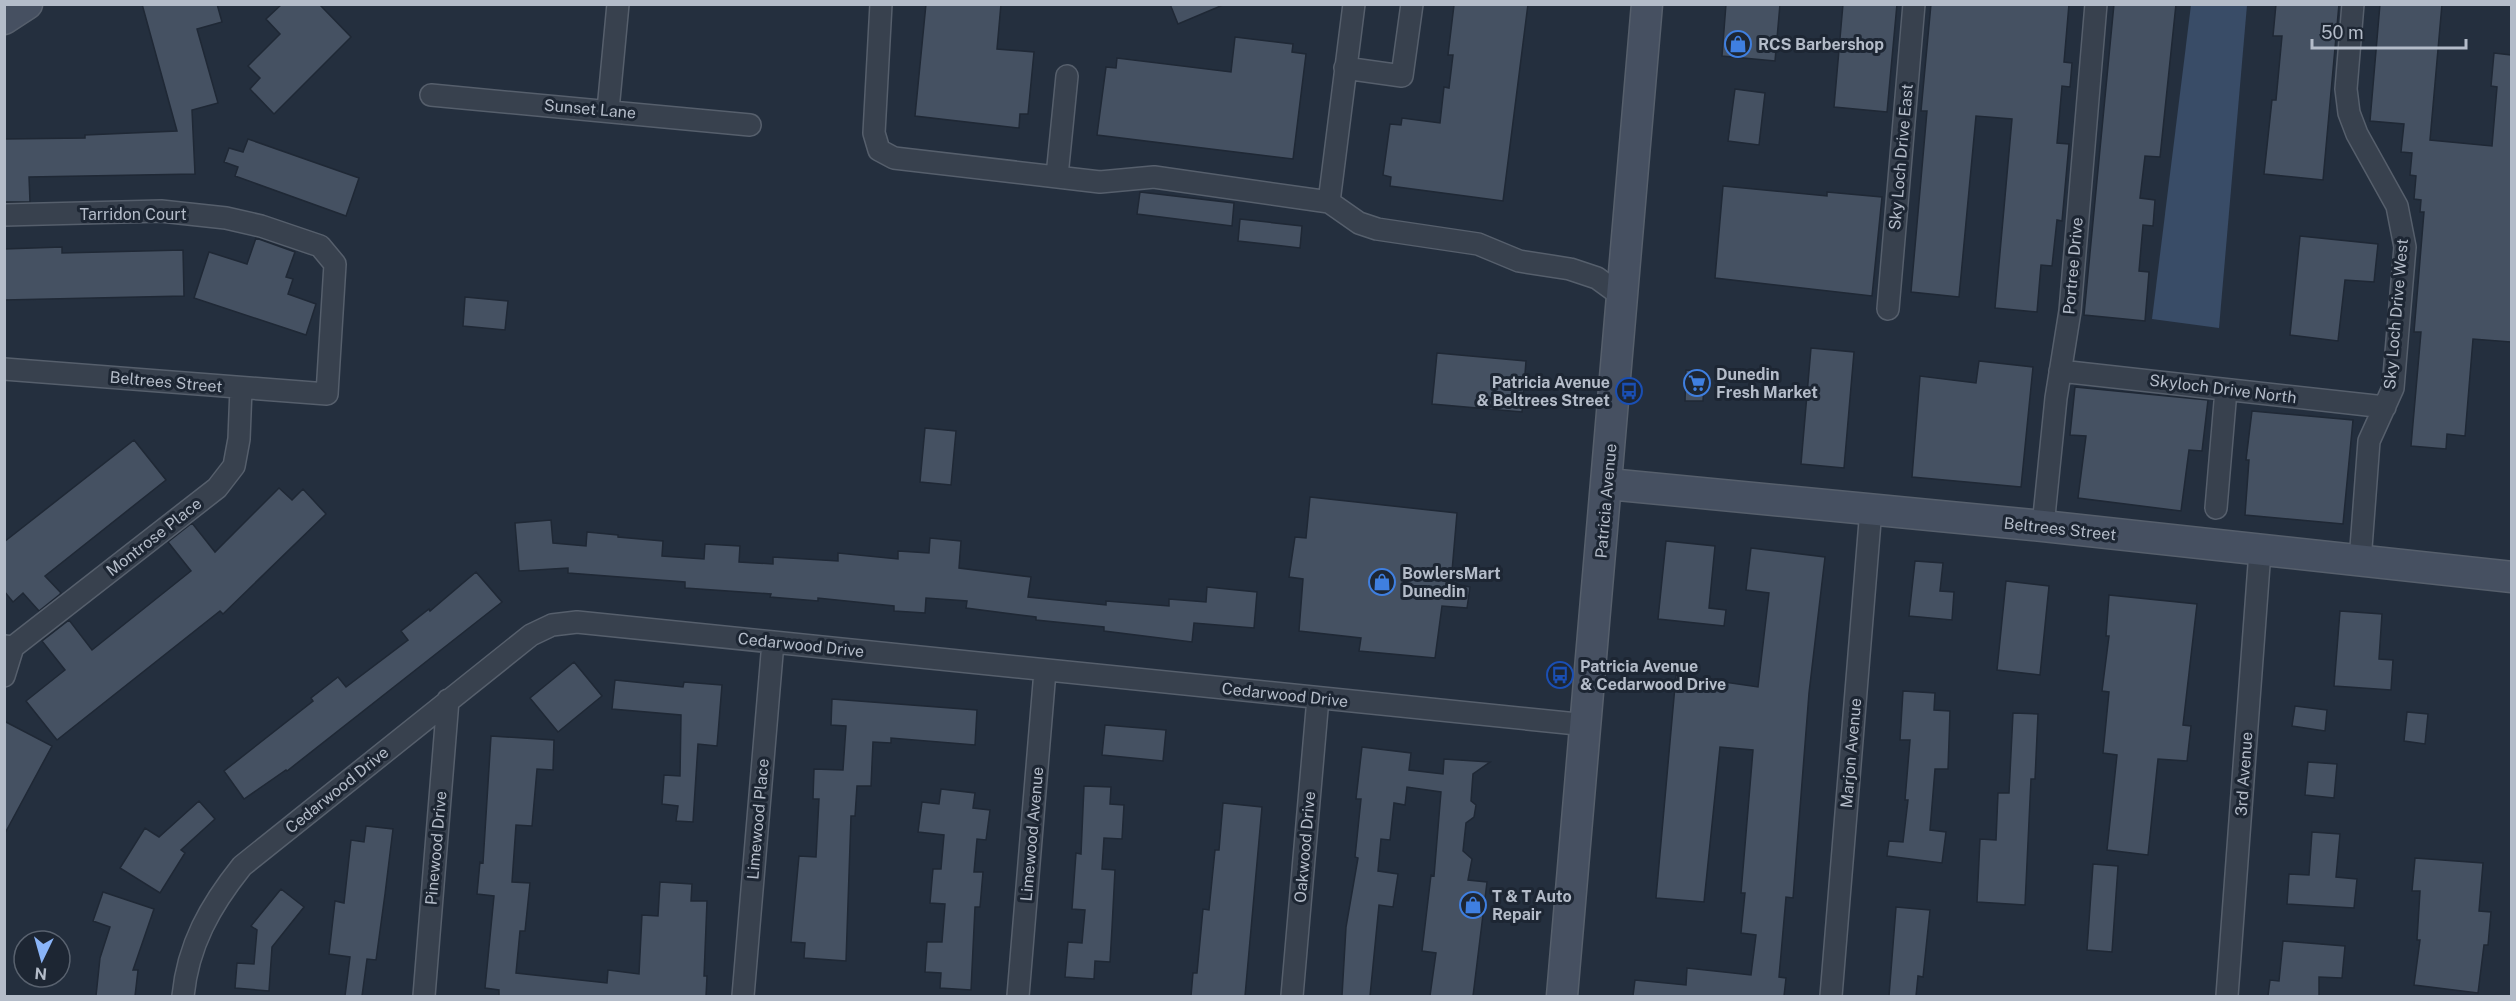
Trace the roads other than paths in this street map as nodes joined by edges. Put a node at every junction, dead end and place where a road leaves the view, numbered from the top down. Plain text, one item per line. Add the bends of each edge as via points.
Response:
1 (27, 4) edge
2 (618, 4) edge
3 (881, 4) edge
4 (1354, 4) edge
5 (1412, 4) edge
6 (1647, 4) edge
7 (1914, 4) edge
8 (2096, 4) edge
9 (2353, 4) edge
10 (4, 19) edge
11 (1345, 68) junction
12 (1067, 76) dead end
13 (431, 95) dead end
14 (608, 110) junction
15 (750, 124) dead end
16 (1057, 176) junction
17 (1329, 202) junction
18 (4, 215) edge
19 (1623, 297) junction
20 (1888, 309) dead end
21 (4, 369) edge
22 (2060, 371) junction
23 (241, 388) junction
24 (2226, 390) junction
25 (327, 394) joint
26 (2385, 406) junction
27 (1608, 484) junction
28 (2216, 508) dead end
29 (1871, 509) junction
30 (2043, 526) junction
31 (2260, 551) junction
32 (2360, 561) junction
33 (2511, 577) edge
34 (773, 642) junction
35 (9, 647) edge
36 (1045, 671) junction
37 (4, 676) edge
38 (1318, 698) junction
39 (448, 700) junction
40 (1587, 725) junction
41 (183, 996) edge
42 (424, 996) edge
43 (742, 996) edge
44 (1018, 996) edge
45 (1292, 996) edge
46 (1562, 996) edge
47 (1831, 996) edge
48 (2227, 996) edge

1 - 10 street
2 - 14 street
3 - 16 street via 874,133 879,150 894,158
4 - 11 street
5 - 11 street via 1402,76
6 - 19 street, Patricia Avenue
7 - 20 street, Sky Loch Drive East
8 - 22 street, Portree Drive via 2070,311
9 - 26 street, Sky Loch Drive West via 2346,89 2349,113 2397,206 2404,247 2392,388
11 - 17 street
12 - 16 street
13 - 14 street, Sunset Lane
14 - 15 street, Sunset Lane
16 - 17 street via 1100,182 1154,177
17 - 19 street via 1359,223 1377,230 1478,244 1519,261 1570,269 1596,278
18 - 25 street, Tarridon Court via 161,211 261,226 320,246 335,264
19 - 27 street, Patricia Avenue
21 - 23 street, Beltrees Street
22 - 24 street, Skyloch Drive North
22 - 30 street, Portree Drive
23 - 25 street, Beltrees Street
23 - 35 street, Montrose Place via 234,466 217,488
24 - 26 street, Skyloch Drive North
24 - 28 street
26 - 32 street, Sky Loch Drive West via 2369,441
27 - 29 street, Beltrees Street
27 - 40 street, Patricia Avenue
29 - 30 street, Beltrees Street
29 - 47 street, Marjon Avenue
30 - 31 street, Beltrees Street
31 - 32 street, Beltrees Street
31 - 48 street, 3rd Avenue
32 - 33 street, Beltrees Street
34 - 36 street, Cedarwood Drive
34 - 39 street, Cedarwood Drive via 577,621 552,625 531,635
34 - 43 street, Limewood Place
35 - 37 street
36 - 38 street, Cedarwood Drive
36 - 44 street, Limewood Avenue
38 - 40 street, Cedarwood Drive
38 - 45 street, Oakwood Drive
39 - 41 street, Cedarwood Drive via 242,866 196,934
39 - 42 street, Pinewood Drive
40 - 46 street, Patricia Avenue

